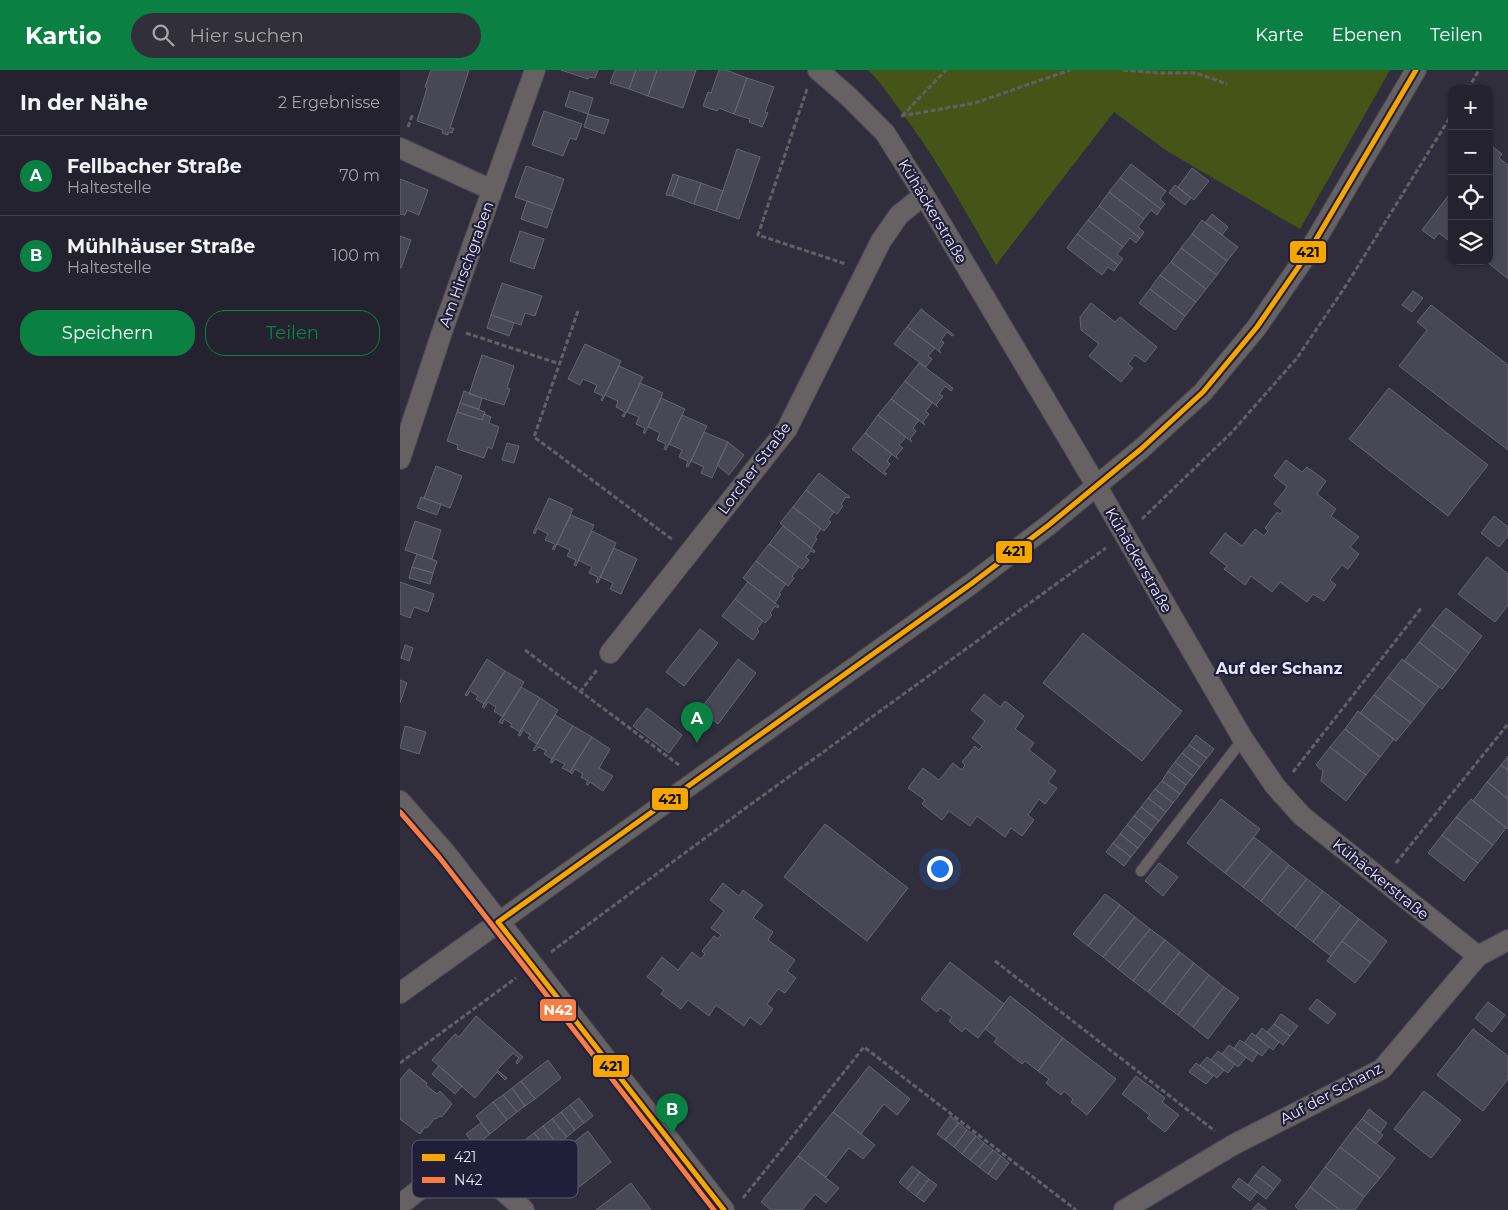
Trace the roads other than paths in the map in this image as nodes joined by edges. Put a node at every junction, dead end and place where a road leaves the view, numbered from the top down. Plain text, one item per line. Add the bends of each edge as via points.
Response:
1 (535, 70) edge
2 (818, 70) edge
3 (1416, 70) edge
4 (400, 148) edge
5 (492, 190) junction
6 (924, 195) junction
7 (405, 424) edge
8 (400, 459) edge
9 (1096, 485) junction
10 (610, 654) dead end
11 (1243, 739) junction
12 (400, 801) edge
13 (1141, 871) dead end
14 (498, 922) junction
15 (1508, 940) edge
16 (1478, 956) junction
17 (400, 993) edge
18 (412, 1195) edge
19 (511, 1198) edge
20 (400, 1205) edge
21 (732, 1206) edge
22 (524, 1210) edge
23 (1124, 1210) edge

1 - 5 street, Am Hirschgraben
2 - 6 street, Kühäckerstraße via 885,133
3 - 9 street via 1308,253 1257,327 1203,392
4 - 5 street
5 - 7 street, Am Hirschgraben
6 - 9 street, Kühäckerstraße
6 - 10 street, Lorcher Straße via 899,215 881,241 786,429
7 - 8 street, Am Hirschgraben
9 - 11 street, Kühäckerstraße
9 - 14 street via 971,584
11 - 13 lane
11 - 16 street, Kühäckerstraße via 1302,816
12 - 14 street via 445,852
14 - 17 street
14 - 21 street
15 - 16 street, Auf der Schanz
16 - 23 street, Auf der Schanz via 1382,1069 1233,1146
18 - 20 street
19 - 22 street

